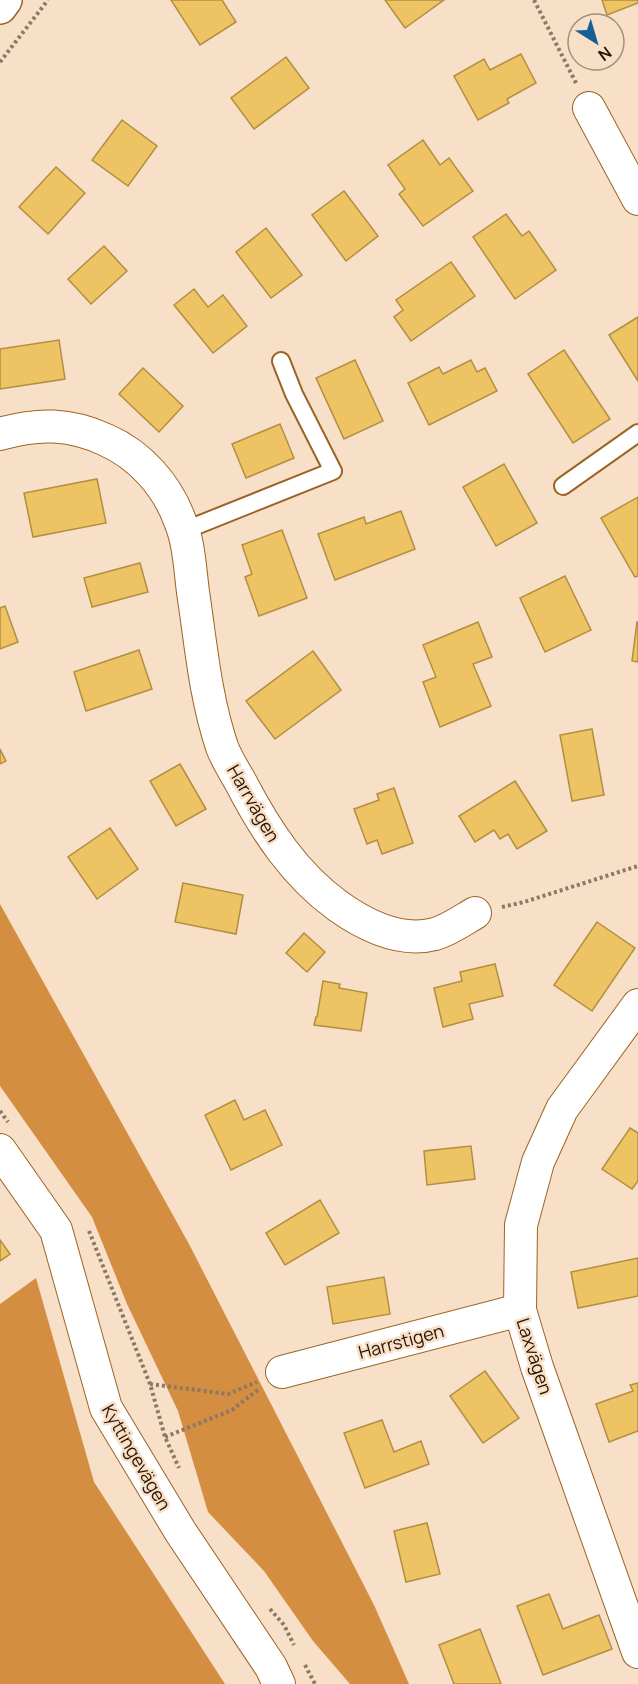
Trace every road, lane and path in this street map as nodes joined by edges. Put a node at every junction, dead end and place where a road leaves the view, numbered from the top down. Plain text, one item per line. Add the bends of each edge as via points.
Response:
1 (5, 0) edge
2 (48, 0) edge
3 (534, 0) edge
4 (0, 7) edge
5 (0, 62) edge
6 (589, 108) joint
7 (638, 200) edge
8 (281, 361) dead end
9 (638, 433) edge
10 (0, 434) edge
11 (563, 486) dead end
12 (183, 531) junction
13 (638, 866) edge
14 (475, 913) joint
15 (638, 1005) edge
16 (0, 1111) edge
17 (5, 1137) edge
18 (87, 1226) dead end
19 (520, 1310) junction
20 (282, 1372) joint
21 (150, 1384) junction
22 (232, 1410) dead end
23 (165, 1437) junction
24 (184, 1478) dead end
25 (269, 1608) dead end
26 (638, 1652) edge
27 (300, 1654) dead end
28 (305, 1664) dead end
29 (279, 1684) edge
30 (315, 1684) edge

1 - 4 street
2 - 5 path
3 - 6 path
6 - 7 street
8 - 12 lane via 333,471
9 - 11 lane
10 - 12 street, Harrvägen via 41,425 95,435 122,447 164,488
12 - 14 street, Harrvägen via 208,699 223,750 259,819 290,862 349,914 391,934 412,937 437,933
13 - 14 path via 524,902
15 - 19 street, Laxvägen via 562,1109 538,1162 521,1225
16 - 17 path
17 - 29 street, Kyttingevägen via 56,1230 106,1408
18 - 21 path
19 - 20 street, Harrstigen
19 - 26 street, Laxvägen
20 - 21 path via 228,1394
21 - 23 path
22 - 23 path
23 - 24 path
25 - 27 path
28 - 30 path

